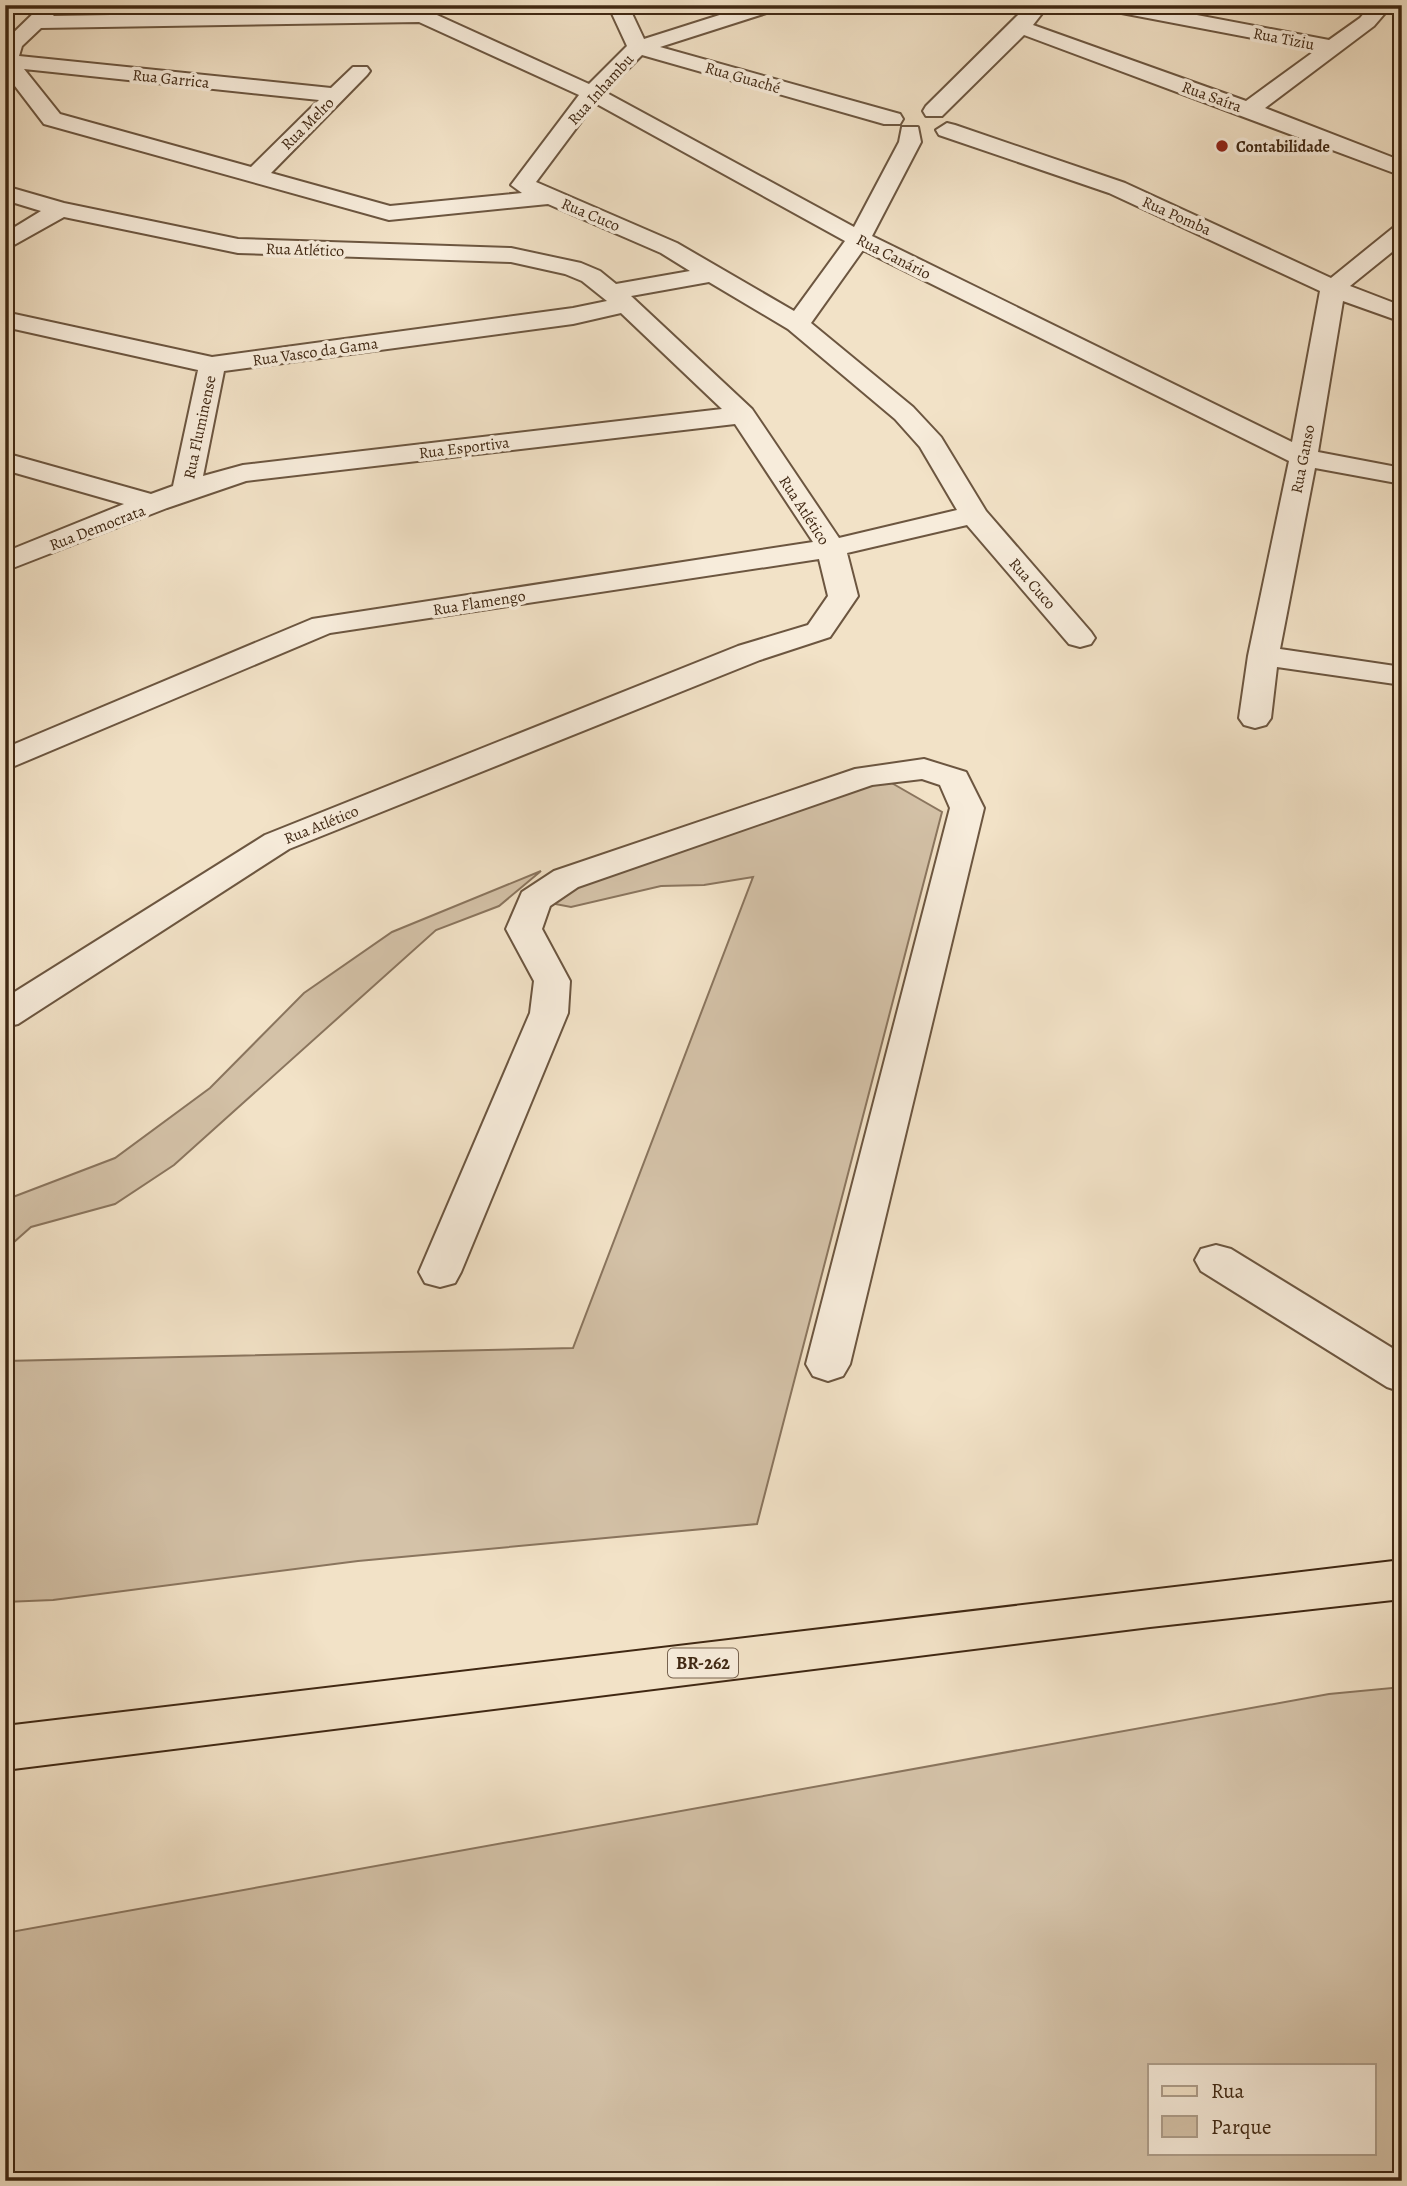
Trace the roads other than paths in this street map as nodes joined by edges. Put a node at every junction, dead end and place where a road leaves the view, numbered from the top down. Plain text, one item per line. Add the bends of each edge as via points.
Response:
1 (52, 5) edge
2 (398, 5) edge
3 (618, 5) edge
4 (772, 5) edge
5 (1038, 5) edge
6 (1111, 5) edge
7 (1382, 5) edge
8 (423, 10) edge
9 (34, 22) junction
10 (1021, 27) junction
11 (399, 34) dead end
12 (638, 47) junction
13 (1333, 47) junction
14 (8, 61) junction
15 (360, 71) dead end
16 (592, 93) junction
17 (335, 95) junction
18 (1249, 109) junction
19 (940, 120) junction
20 (901, 125) junction
21 (1402, 169) edge
22 (255, 176) junction
23 (5, 193) edge
24 (551, 197) junction
25 (60, 209) junction
26 (1402, 232) edge
27 (859, 239) junction
28 (5, 243) edge
29 (712, 274) junction
30 (1333, 288) junction
31 (619, 298) junction
32 (1402, 314) edge
33 (5, 319) edge
34 (797, 324) junction
35 (212, 365) junction
36 (743, 415) junction
37 (1303, 458) junction
38 (5, 461) edge
39 (1402, 476) edge
40 (187, 488) junction
41 (155, 504) junction
42 (974, 515) junction
43 (831, 548) junction
44 (5, 562) edge
45 (1080, 638) dead end
46 (1263, 656) junction
47 (1402, 676) edge
48 (1255, 718) dead end
49 (5, 760) edge
50 (5, 1014) edge
51 (1216, 1260) dead end
52 (440, 1272) dead end
53 (828, 1364) dead end
54 (1402, 1375) edge
55 (1402, 1579) edge
56 (5, 1748) edge

1 - 9 street
2 - 8 street, Rua Canário
3 - 12 street
4 - 12 street, Rua Inhambu
5 - 10 street
6 - 13 street, Rua Tiziu
7 - 13 street
8 - 9 street
8 - 11 street
8 - 16 street, Rua Canário
9 - 14 street via 13,44
10 - 18 street, Rua Saíra
10 - 19 street
12 - 16 street, Rua Inhambu
12 - 20 street, Rua Guaché
13 - 18 street
14 - 17 street, Rua Garrica
14 - 22 street, Rua Cuco via 52,119
15 - 17 street, Rua Melro
16 - 24 street, Rua Inhambu via 522,185
16 - 27 street, Rua Canário
17 - 22 street, Rua Melro
18 - 21 street, Rua Saíra
19 - 20 street via 907,111
19 - 30 street, Rua Pomba via 1117,188
20 - 27 street via 910,142
22 - 24 street, Rua Cuco via 389,213
23 - 25 street, Rua Atlético
24 - 29 street, Rua Cuco via 668,248
25 - 28 street
25 - 31 street, Rua Atlético via 238,246 511,255 572,268
26 - 30 street
27 - 34 street
27 - 37 street, Rua Canário
29 - 31 street, Rua Vasco da Gama
29 - 34 street, Rua Cuco
30 - 32 street, Rua Pomba
30 - 37 street, Rua Ganso
31 - 35 street, Rua Vasco da Gama via 573,316
31 - 36 street, Rua Atlético
33 - 35 street, Rua Vasco da Gama
34 - 42 street, Rua Cuco via 904,413 931,443
35 - 40 street, Rua Fluminense
36 - 40 street, Rua Esportiva via 243,473
36 - 43 street, Rua Atlético
37 - 39 street, Rua Canário
37 - 46 street, Rua Ganso
38 - 41 street
40 - 41 street, Rua Democrata
41 - 44 street, Rua Democrata
42 - 43 street, Rua Flamengo
42 - 45 street, Rua Cuco
43 - 49 street, Rua Flamengo via 323,625
43 - 50 street, Rua Atlético via 844,596 819,631 749,653 277,842
46 - 47 street
46 - 48 street, Rua Ganso
51 - 54 street
52 - 53 street via 549,1013 552,981 524,929 534,900 566,878 703,831 867,776 924,769 954,779 967,808
55 - 56 main road, BR-262

